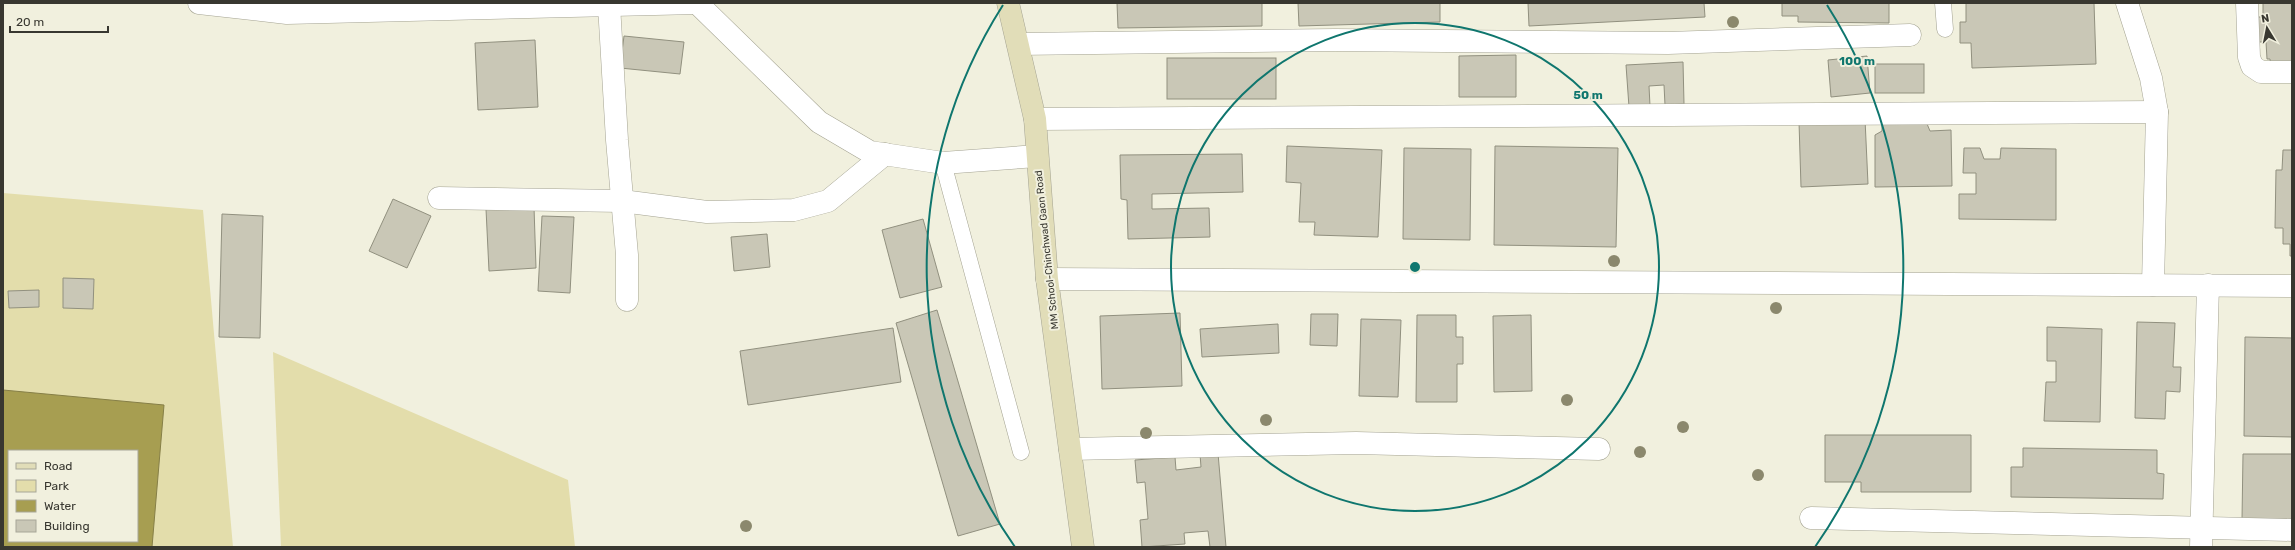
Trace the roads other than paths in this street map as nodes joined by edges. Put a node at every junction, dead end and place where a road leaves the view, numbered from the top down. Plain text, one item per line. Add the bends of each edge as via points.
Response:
1 (199, 3) edge
2 (697, 3) edge
3 (1008, 3) edge
4 (1944, 3) edge
5 (2127, 3) edge
6 (2247, 3) edge
7 (609, 5) junction
8 (1944, 29) dead end
9 (1910, 35) dead end
10 (1018, 44) junction
11 (2292, 72) edge
12 (2157, 112) junction
13 (1035, 119) junction
14 (885, 154) junction
15 (1037, 156) junction
16 (943, 162) junction
17 (439, 198) dead end
18 (622, 202) junction
19 (1047, 279) junction
20 (2153, 285) junction
21 (2208, 285) junction
22 (2292, 286) edge
23 (627, 300) dead end
24 (1070, 449) junction
25 (1599, 449) dead end
26 (1022, 452) dead end
27 (1811, 518) dead end
28 (2292, 530) edge
29 (2201, 537) edge
30 (1083, 547) edge

1 - 7 street via 286,13
2 - 7 street
2 - 14 street via 820,122 870,152
3 - 10 main road, MM School-Chinchwad Gaon Road
4 - 8 lane
5 - 12 street via 2151,78
6 - 11 street via 2252,66 2261,72
7 - 18 street
9 - 10 street via 1668,43 1335,40
10 - 13 main road, MM School-Chinchwad Gaon Road
12 - 13 street
12 - 20 street
13 - 15 main road, MM School-Chinchwad Gaon Road
14 - 16 street
14 - 18 street via 828,201 794,210 707,212
15 - 16 street
15 - 19 main road, MM School-Chinchwad Gaon Road
16 - 26 lane
17 - 18 street
18 - 23 street via 627,256
19 - 20 street
19 - 24 main road, MM School-Chinchwad Gaon Road
20 - 21 street
21 - 22 street
21 - 29 street
24 - 25 street via 1356,443
24 - 30 main road, MM School-Chinchwad Gaon Road
27 - 29 street
28 - 29 street

